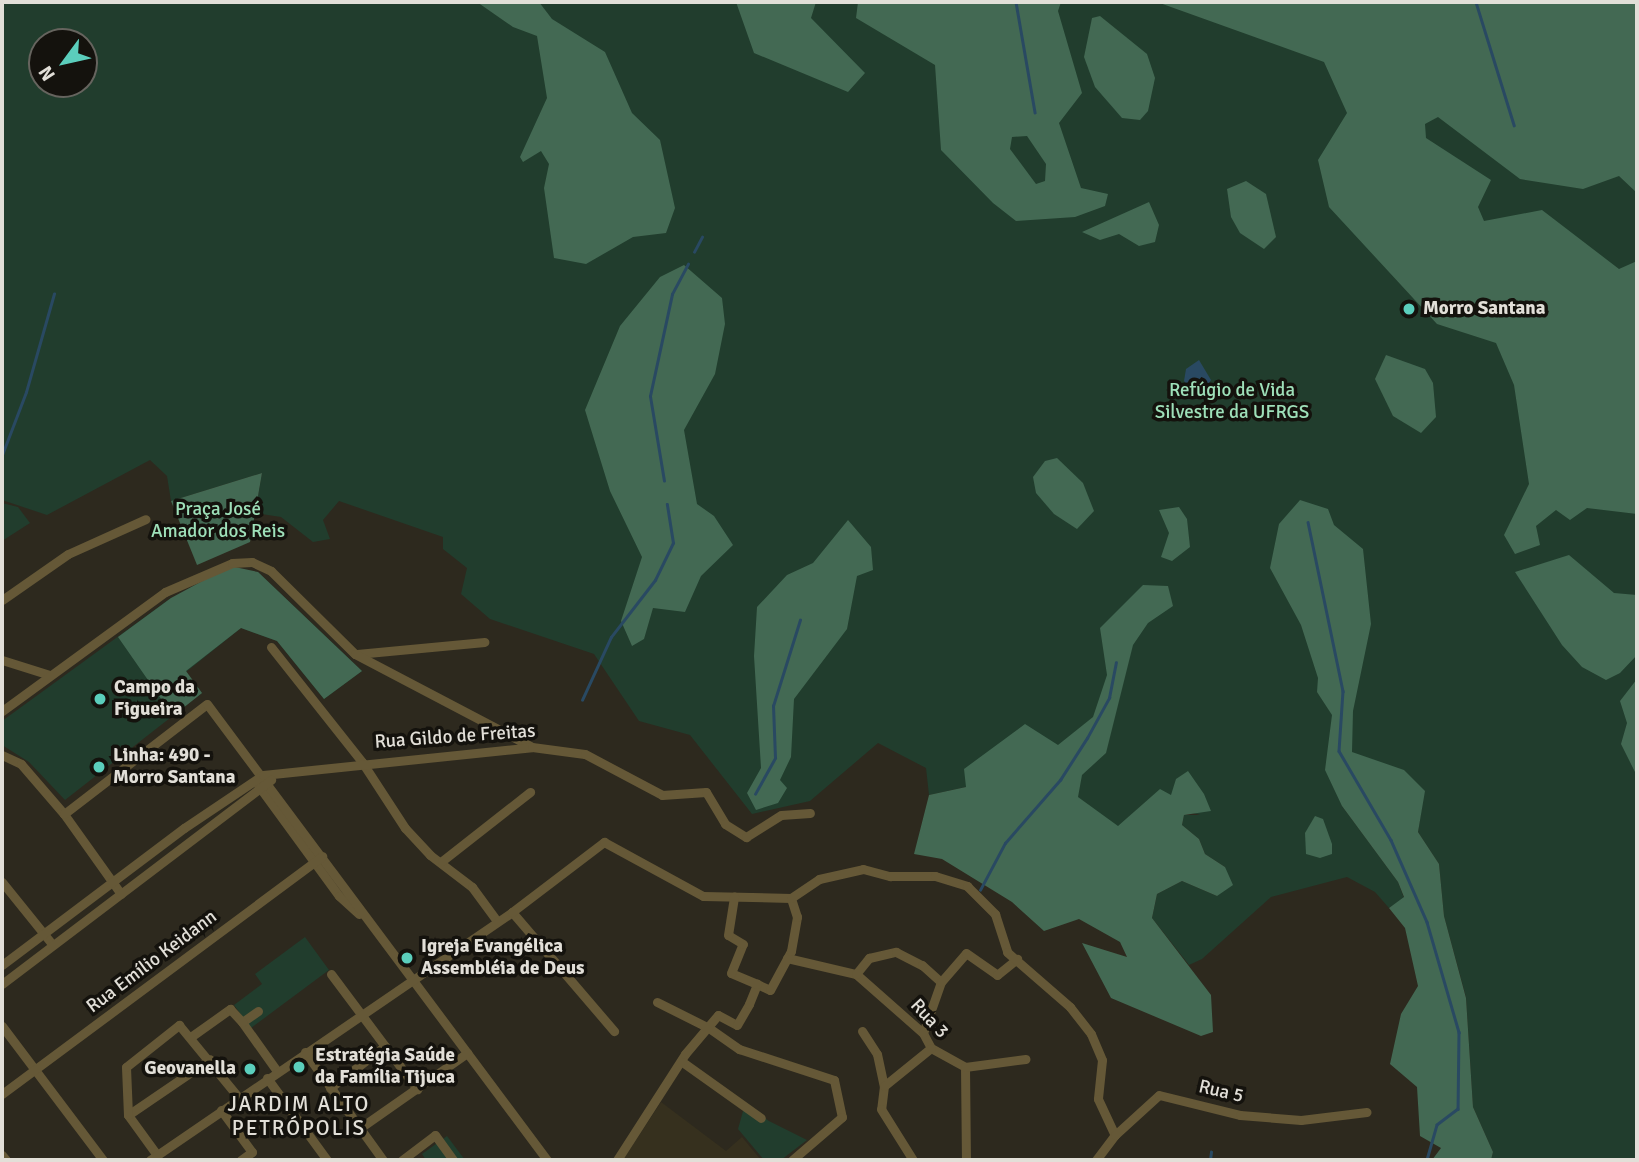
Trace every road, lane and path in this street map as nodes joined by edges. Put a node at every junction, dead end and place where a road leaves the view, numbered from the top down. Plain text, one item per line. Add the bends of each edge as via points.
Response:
1 (146, 519) dead end
2 (2, 600) edge
3 (484, 642) dead end
4 (271, 647) dead end
5 (355, 654) junction
6 (2, 660) edge
7 (50, 675) junction
8 (2, 711) edge
9 (532, 747) junction
10 (2, 755) edge
11 (362, 762) junction
12 (263, 776) junction
13 (260, 791) junction
14 (530, 792) dead end
15 (810, 813) dead end
16 (64, 814) junction
17 (184, 828) junction
18 (194, 840) junction
19 (323, 856) junction
20 (442, 861) junction
21 (314, 863) junction
22 (2, 882) edge
23 (112, 883) junction
24 (121, 894) junction
25 (734, 896) junction
26 (792, 898) junction
27 (512, 912) junction
28 (363, 917) junction
29 (497, 921) junction
30 (43, 932) junction
31 (52, 944) junction
32 (787, 958) junction
33 (1017, 959) junction
34 (2, 965) edge
35 (331, 974) dead end
36 (856, 974) junction
37 (410, 979) junction
38 (941, 982) junction
39 (2, 984) edge
40 (757, 984) junction
41 (657, 1002) dead end
42 (258, 1011) dead end
43 (361, 1012) junction
44 (242, 1023) junction
45 (2, 1026) edge
46 (709, 1028) junction
47 (614, 1031) dead end
48 (862, 1031) dead end
49 (923, 1033) junction
50 (192, 1035) junction
51 (385, 1046) junction
52 (931, 1048) junction
53 (305, 1052) junction
54 (467, 1053) junction
55 (210, 1059) junction
56 (1025, 1059) dead end
57 (681, 1061) junction
58 (965, 1066) junction
59 (277, 1071) junction
60 (35, 1072) junction
61 (267, 1078) junction
62 (884, 1086) junction
63 (330, 1088) junction
64 (417, 1089) junction
65 (2, 1094) edge
66 (239, 1098) junction
67 (221, 1110) junction
68 (1367, 1112) dead end
69 (128, 1115) junction
70 (761, 1118) dead end
71 (360, 1128) junction
72 (1115, 1135) junction
73 (2, 1155) edge
74 (153, 1158) edge
75 (798, 1159) edge
76 (6, 1160) edge
77 (103, 1160) edge
78 (241, 1160) edge
79 (327, 1160) edge
80 (383, 1160) edge
81 (402, 1160) edge
82 (453, 1160) edge
83 (547, 1160) edge
84 (617, 1160) edge
85 (913, 1160) edge
86 (966, 1160) edge
87 (1096, 1160) edge

1 - 2 street via 68,554
3 - 5 street
4 - 11 street
5 - 7 street via 271,571 252,562 232,563 165,592
5 - 9 street
6 - 7 street
7 - 8 street
9 - 11 street, Rua Gildo de Freitas
9 - 15 street, Rua Gildo de Freitas via 585,754 661,795 706,792 725,824 746,837 781,815
10 - 16 street via 21,764
11 - 12 street, Rua Gildo de Freitas
11 - 20 street via 405,828
12 - 13 street
12 - 16 street via 207,704
12 - 17 street
12 - 19 street
13 - 18 street
13 - 21 street
14 - 20 street
16 - 23 street
17 - 18 street
17 - 23 street
18 - 24 street
19 - 21 street, Rua Emílio Keidann
19 - 28 street
20 - 29 street via 472,887
21 - 28 street via 339,896
21 - 60 street, Rua Emílio Keidann
22 - 30 street
23 - 24 street
23 - 30 street
24 - 31 street
25 - 26 street
25 - 27 street via 703,896 604,842
25 - 40 street via 728,935 743,944 731,973
26 - 32 street via 797,917
26 - 33 street via 820,879 863,869 890,876 935,876 967,886 994,913 1007,952
27 - 29 street
27 - 47 street
28 - 37 street
29 - 37 street
30 - 31 street
30 - 34 street
31 - 39 street
32 - 36 street, Rua 3
32 - 40 street via 770,990
33 - 38 street via 997,975 967,952
33 - 72 street via 1070,1007 1091,1034 1102,1060 1098,1099
35 - 43 street
36 - 38 street via 869,958 896,952 922,965
36 - 49 street, Rua 3
37 - 43 street
37 - 54 street
38 - 49 street
40 - 46 street via 737,1026 718,1015
41 - 46 street
42 - 44 street
43 - 51 street
43 - 53 street
44 - 50 street via 230,1009
44 - 59 street
45 - 60 street
46 - 57 street
46 - 75 street via 739,1049 799,1071 824,1074 836,1085 842,1116
48 - 62 street via 877,1054
49 - 52 street, Rua 3
50 - 55 street
50 - 69 street via 179,1025 127,1065
51 - 63 street
51 - 64 street
52 - 58 street, Rua 3
52 - 62 street
53 - 59 street
53 - 63 street
54 - 64 street
54 - 83 street
55 - 66 street
55 - 69 street
56 - 58 street
57 - 70 street
57 - 84 street
58 - 86 street
59 - 61 street
60 - 65 street, Rua Emílio Keidann
60 - 77 street
61 - 66 street
61 - 79 street
62 - 85 street via 881,1109
63 - 71 street
64 - 71 street
66 - 67 street
67 - 74 street
67 - 78 street via 252,1152
68 - 72 street, Rua 5 via 1301,1120 1252,1116 1159,1095
69 - 74 street
71 - 80 street
72 - 87 street, Rua 5
73 - 76 street
81 - 82 street via 435,1135

